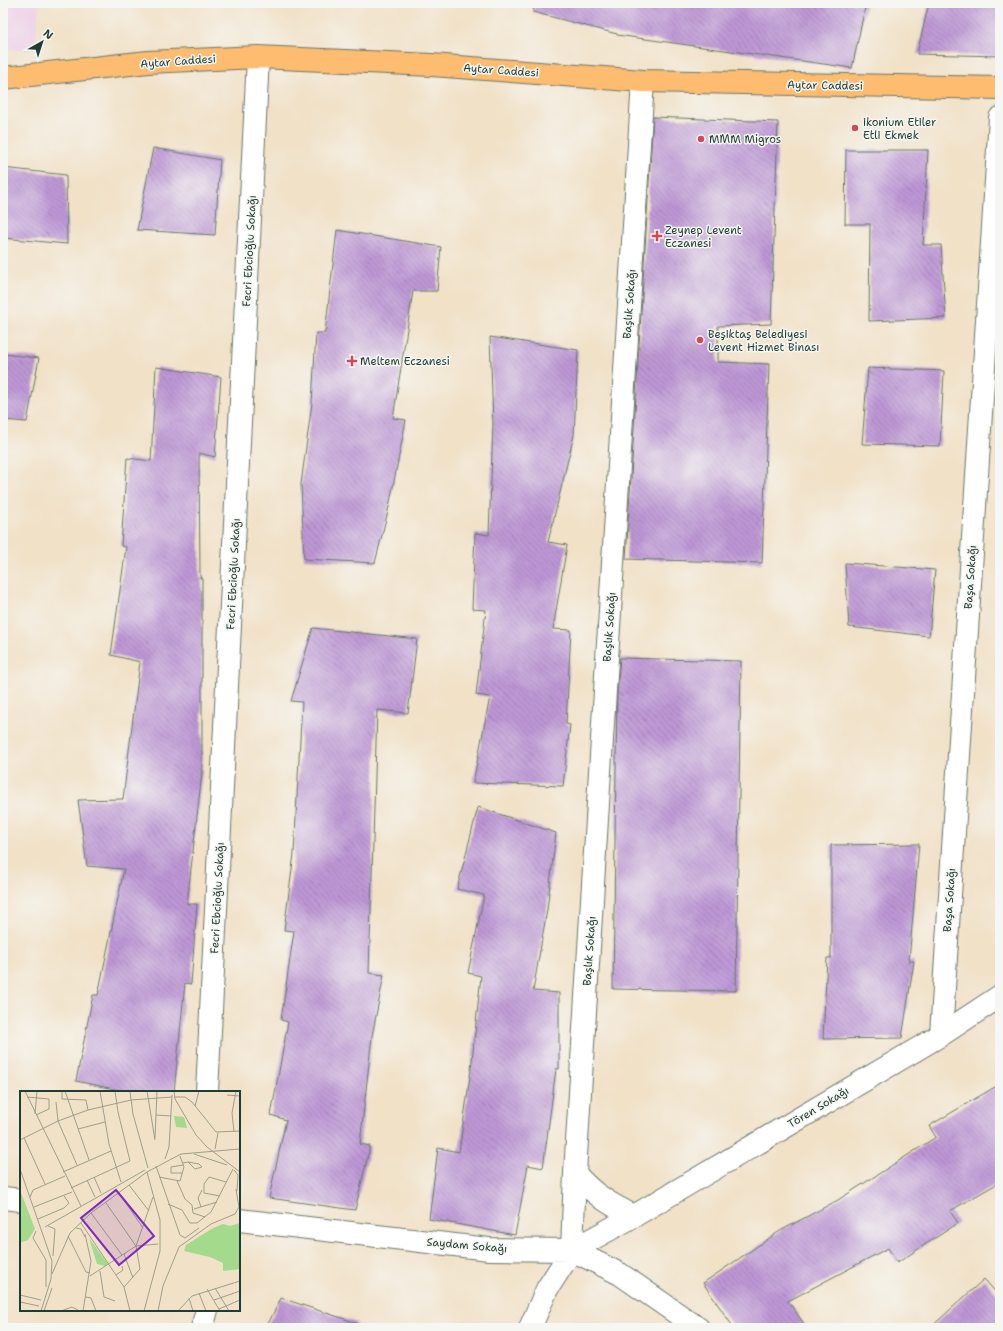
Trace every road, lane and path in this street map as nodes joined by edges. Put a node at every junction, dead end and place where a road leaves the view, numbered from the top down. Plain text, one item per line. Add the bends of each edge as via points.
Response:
1 (258, 56) junction
2 (3, 78) edge
3 (644, 81) junction
4 (1000, 88) edge
5 (1000, 118) edge
6 (1000, 996) edge
7 (940, 1035) junction
8 (207, 1091) edge
9 (575, 1173) junction
10 (3, 1198) edge
11 (20, 1200) edge
12 (634, 1216) junction
13 (240, 1220) edge
14 (572, 1250) junction
15 (207, 1311) edge
16 (202, 1328) edge
17 (530, 1328) edge
18 (698, 1328) edge

1 - 2 main road, Aytar Caddesi via 148,62
1 - 3 main road, Aytar Caddesi via 432,65
1 - 8 street, Fecri Ebcioğlu Sokağı
3 - 4 main road, Aytar Caddesi
3 - 9 street, Başlık Sokağı
5 - 7 street, Başa Sokağı
6 - 7 street, Tören Sokağı
7 - 12 street, Tören Sokağı
9 - 12 street via 587,1188
9 - 14 street, Başlık Sokağı
10 - 11 street
12 - 14 street, Tören Sokağı
13 - 14 street, Saydam Sokağı via 489,1250
14 - 17 street via 547,1289
14 - 18 street, Saydam Sokağı via 620,1274
15 - 16 street

